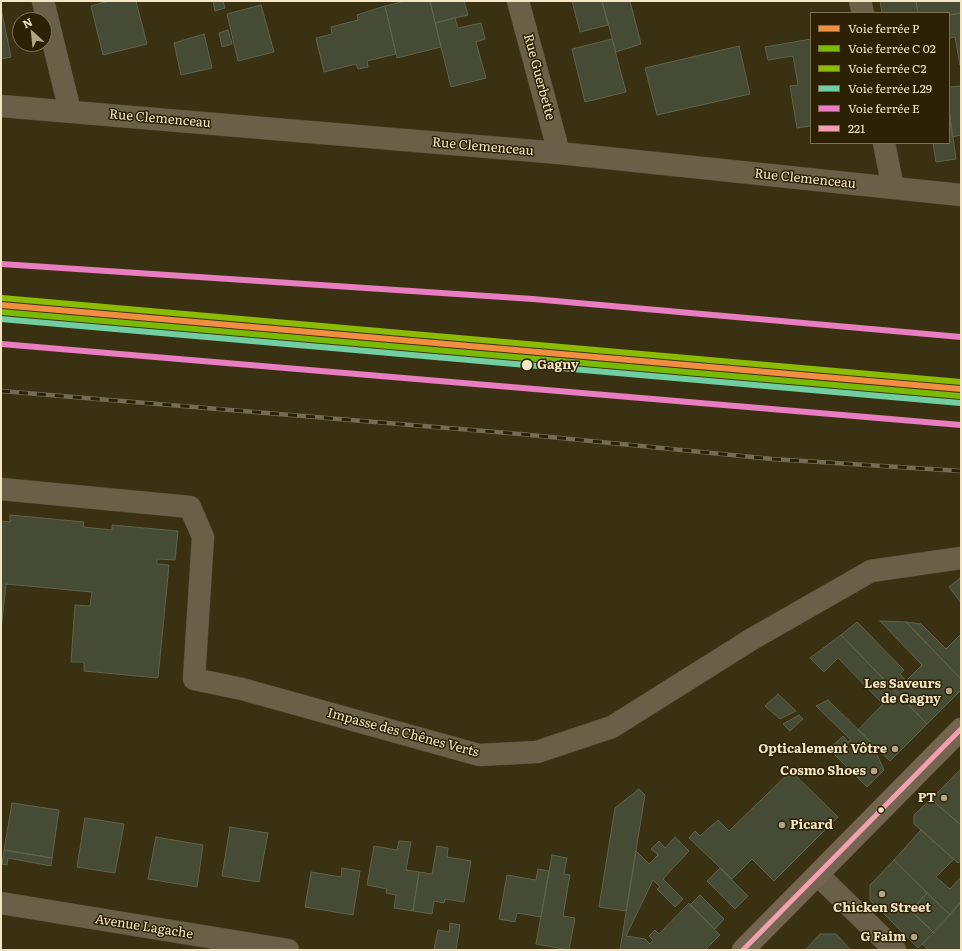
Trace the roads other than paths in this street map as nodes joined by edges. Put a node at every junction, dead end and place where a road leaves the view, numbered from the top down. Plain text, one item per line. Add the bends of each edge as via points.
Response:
1 (44, 1) edge
2 (518, 1) edge
3 (860, 1) edge
4 (862, 12) edge
5 (2, 106) edge
6 (70, 111) junction
7 (884, 144) edge
8 (559, 153) junction
9 (893, 188) junction
10 (961, 196) edge
11 (1, 489) edge
12 (961, 558) edge
13 (961, 729) edge
14 (818, 875) junction
15 (1, 903) edge
16 (288, 950) edge
17 (743, 950) edge
18 (895, 950) edge

1 - 6 street
2 - 8 street, Rue Guerbette
3 - 4 street
5 - 6 street, Rue Clemenceau
6 - 8 street, Rue Clemenceau
7 - 9 street
8 - 9 street, Rue Clemenceau
9 - 10 street, Rue Clemenceau
11 - 12 street, Impasse des Chênes Verts via 190,507 203,537 194,679 242,689 479,755 537,752 612,728 752,639 871,571
13 - 14 main road
14 - 17 main road
14 - 18 street
15 - 16 street, Avenue Lagache

